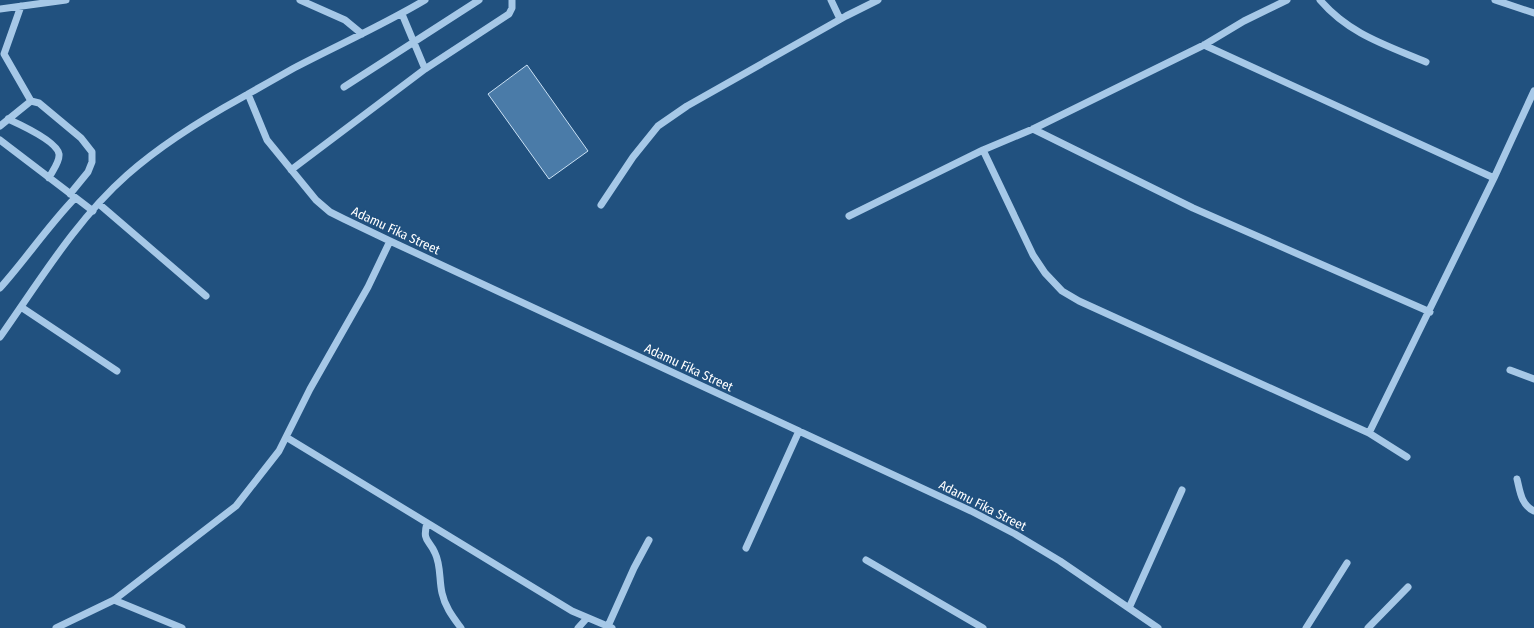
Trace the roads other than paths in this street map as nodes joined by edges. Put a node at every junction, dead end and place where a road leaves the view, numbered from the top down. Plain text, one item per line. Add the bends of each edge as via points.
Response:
1 (66, 0) edge
2 (300, 0) edge
3 (426, 0) edge
4 (479, 0) edge
5 (512, 0) edge
6 (831, 0) edge
7 (878, 0) edge
8 (1286, 0) edge
9 (1320, 0) edge
10 (1495, 0) edge
11 (21, 6) junction
12 (0, 9) edge
13 (1534, 13) edge
14 (402, 14) junction
15 (840, 19) junction
16 (362, 34) junction
17 (414, 43) junction
18 (1204, 45) junction
19 (2, 54) edge
20 (1426, 62) dead end
21 (425, 69) junction
22 (344, 87) dead end
23 (1534, 91) edge
24 (248, 94) junction
25 (31, 101) junction
26 (8, 119) junction
27 (0, 126) edge
28 (1032, 129) junction
29 (0, 140) edge
30 (983, 150) junction
31 (291, 170) junction
32 (49, 178) junction
33 (1494, 178) junction
34 (73, 196) junction
35 (99, 204) junction
36 (601, 205) dead end
37 (93, 211) junction
38 (849, 216) dead end
39 (390, 241) junction
40 (0, 288) edge
41 (206, 296) dead end
42 (21, 307) junction
43 (1430, 312) junction
44 (0, 337) edge
45 (1510, 370) dead end
46 (117, 371) dead end
47 (1534, 379) edge
48 (799, 431) junction
49 (1369, 434) junction
50 (286, 437) junction
51 (1407, 458) dead end
52 (1517, 479) dead end
53 (1182, 490) dead end
54 (1534, 511) edge
55 (426, 523) junction
56 (649, 540) dead end
57 (746, 548) dead end
58 (866, 560) dead end
59 (1347, 563) dead end
60 (1408, 587) dead end
61 (114, 600) junction
62 (1129, 608) junction
63 (587, 618) junction
64 (610, 627) edge
65 (56, 628) edge
66 (182, 628) edge
67 (461, 628) edge
68 (578, 628) edge
69 (983, 628) edge
70 (1158, 628) edge
71 (1306, 628) edge
72 (1368, 628) edge

1 - 11 street
2 - 16 street via 345,20
3 - 14 street
4 - 17 street
5 - 21 street via 512,8 508,14
6 - 15 street
7 - 15 street
8 - 18 street
9 - 20 street via 1331,14 1356,32
10 - 13 street
11 - 12 street
11 - 19 street
14 - 16 street
14 - 17 street
15 - 36 street via 687,106 658,126
16 - 24 street
17 - 21 street
17 - 22 street
18 - 28 street
18 - 33 street
19 - 25 street
21 - 31 street
23 - 33 street
24 - 31 street, Adamu Fika Street via 266,140
24 - 35 street via 200,121 161,148 126,176
25 - 26 street
25 - 34 street via 39,103 81,138 92,152 88,172
26 - 27 street
26 - 32 street via 42,137 59,153 59,159
28 - 30 street
28 - 43 street via 1193,208
29 - 32 street
30 - 38 street
30 - 49 street via 1033,255 1062,291
31 - 39 street, Adamu Fika Street via 316,200 330,212
32 - 34 street
33 - 43 street
34 - 37 street
34 - 40 street
35 - 37 street
35 - 41 street
37 - 42 street via 64,245
39 - 48 street, Adamu Fika Street
39 - 50 street
42 - 44 street
42 - 46 street
43 - 49 street
45 - 47 street
48 - 57 street
48 - 62 street, Adamu Fika Street via 1015,534
49 - 51 street
50 - 55 street
50 - 61 street via 279,451 236,506
52 - 54 street via 1524,503
53 - 62 street
55 - 63 street via 572,612
55 - 67 street via 424,533 435,553 445,603
56 - 64 street via 634,568
58 - 69 street
59 - 71 street
60 - 72 street
61 - 65 street
61 - 66 street
62 - 70 street, Adamu Fika Street
63 - 64 street
63 - 68 street

